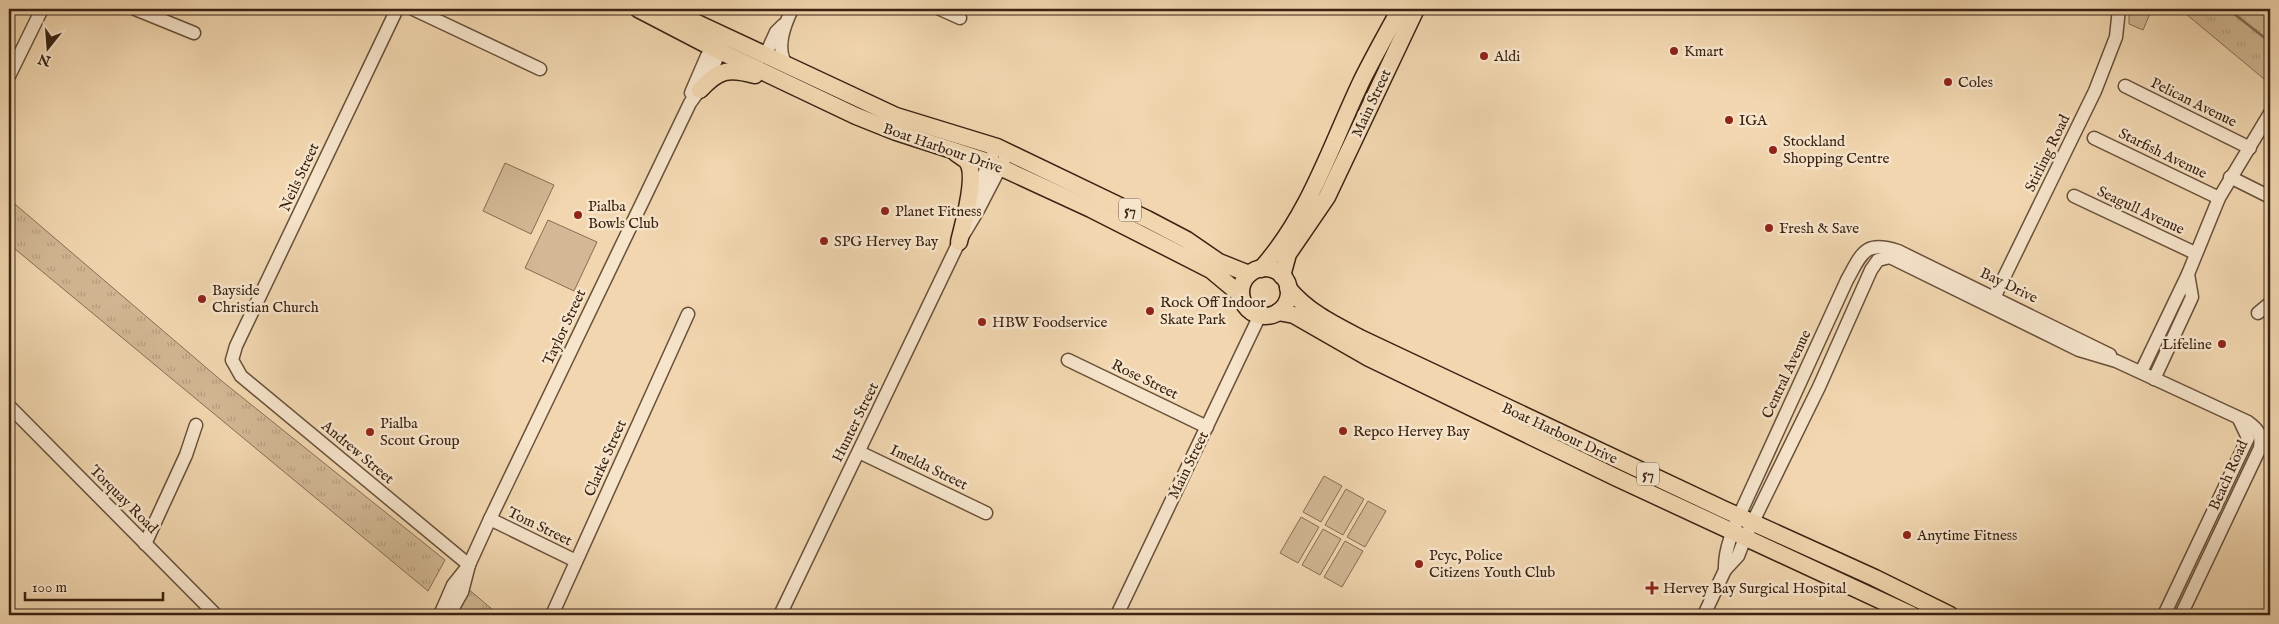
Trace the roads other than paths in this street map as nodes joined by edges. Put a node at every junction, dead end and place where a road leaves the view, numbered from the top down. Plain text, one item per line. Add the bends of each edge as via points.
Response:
1 (42, 9) edge
2 (135, 9) edge
3 (397, 9) edge
4 (413, 9) edge
5 (638, 9) edge
6 (667, 9) edge
7 (792, 9) edge
8 (940, 9) edge
9 (1400, 9) edge
10 (1416, 9) edge
11 (2119, 9) edge
12 (960, 18) dead end
13 (785, 23) junction
14 (194, 33) dead end
15 (718, 44) junction
16 (765, 56) junction
17 (787, 66) junction
18 (540, 69) dead end
19 (9, 76) edge
20 (786, 83) junction
21 (2124, 86) dead end
22 (700, 90) junction
23 (826, 102) junction
24 (690, 103) junction
25 (2270, 113) edge
26 (2265, 132) edge
27 (2094, 138) dead end
28 (2250, 148) junction
29 (951, 149) junction
30 (999, 157) junction
31 (2230, 177) junction
32 (2074, 196) dead end
33 (2270, 197) edge
34 (2218, 198) junction
35 (959, 242) junction
36 (1884, 252) junction
37 (2195, 253) junction
38 (1255, 272) junction
39 (2188, 274) junction
40 (1285, 282) junction
41 (1241, 296) junction
42 (1993, 302) junction
43 (2270, 303) edge
44 (1278, 312) junction
45 (2258, 313) dead end
46 (688, 314) dead end
47 (1260, 315) junction
48 (232, 360) joint
49 (1068, 360) dead end
50 (2141, 372) junction
51 (2154, 379) junction
52 (9, 406) edge
53 (2239, 419) junction
54 (196, 425) dead end
55 (1207, 426) junction
56 (1545, 426) junction
57 (859, 452) junction
58 (1600, 469) junction
59 (986, 513) dead end
60 (490, 519) junction
61 (1746, 519) junction
62 (1738, 535) junction
63 (145, 544) junction
64 (576, 562) junction
65 (469, 565) junction
66 (216, 615) edge
67 (440, 615) edge
68 (450, 615) edge
69 (552, 615) edge
70 (780, 615) edge
71 (1117, 615) edge
72 (1704, 615) edge
73 (1912, 615) edge
74 (1950, 615) edge
75 (2164, 615) edge
76 (2181, 615) edge

1 - 19 street
2 - 14 street
3 - 48 street, Neils Street
4 - 18 street
5 - 15 main road, Boat Harbour Drive / 57
6 - 15 main road, Boat Harbour Drive / 57
7 - 13 street
8 - 12 street
9 - 38 main road, Main Street via 1362,81 1308,201 1274,254
10 - 40 main road, Main Street via 1327,197 1288,254
11 - 42 street, Stirling Road via 2116,37 2094,91
13 - 16 street via 776,32
13 - 17 street via 780,51
15 - 16 main road, Boat Harbour Drive / 57
15 - 20 main road, Boat Harbour Drive / 57
15 - 22 street, Taylor Street
15 - 24 street, Taylor Street via 692,89
16 - 17 main road, Boat Harbour Drive / 57
16 - 23 main road via 772,68
17 - 30 main road, Boat Harbour Drive / 57 via 896,116
20 - 22 main road via 729,71 712,77
20 - 23 main road, Boat Harbour Drive / 57
21 - 28 street, Pelican Avenue
22 - 24 street, Taylor Street
23 - 29 main road, Boat Harbour Drive / 57 via 896,132
24 - 60 street, Taylor Street
25 - 26 street
26 - 28 street
27 - 34 street, Starfish Avenue
28 - 31 street
29 - 30 main road, Boat Harbour Drive / 57
29 - 35 main road via 967,161 970,168 969,194
30 - 35 street, Hunter Street via 977,212
30 - 38 main road, Boat Harbour Drive / 57 via 1147,218 1219,262
30 - 41 main road, Boat Harbour Drive / 57 via 1211,270
31 - 33 street
31 - 34 street
32 - 37 street, Seagull Avenue
34 - 37 street
35 - 57 street, Hunter Street
36 - 42 street, Bay Drive via 1898,251
36 - 61 street, Central Avenue via 1868,278 1819,387
36 - 61 street, Central Avenue via 1875,246 1859,258
37 - 39 street
38 - 40 main road, 57 via 1276,271
38 - 41 main road via 1244,280
39 - 50 street
39 - 51 street via 2192,296
40 - 44 main road via 1286,302
40 - 56 main road, Boat Harbour Drive / 57 via 1302,304 1344,330
41 - 47 main road, 57 via 1247,308
42 - 50 street, Bay Drive
43 - 45 street
44 - 47 main road, 57
44 - 58 main road, Boat Harbour Drive / 57 via 1294,315 1369,358
46 - 64 street, Clarke Street
47 - 55 street, Main Street
48 - 65 street, Andrew Street via 241,376
49 - 55 street, Rose Street
50 - 51 street, Bay Drive
51 - 53 street, Bay Drive
52 - 63 street, Torquay Road
53 - 75 street, Beach Road via 2248,438
53 - 76 street, Beach Road via 2258,429 2262,438 2260,448
54 - 63 street via 186,455
55 - 71 street, Main Street
56 - 58 main road via 1553,439 1584,454
56 - 61 main road, Boat Harbour Drive / 57
57 - 59 street, Imelda Street
57 - 70 street, Hunter Street
58 - 62 main road, Boat Harbour Drive / 57
60 - 64 street, Tom Street
60 - 65 street, Taylor Street
61 - 62 street, Central Avenue
61 - 74 main road, Boat Harbour Drive / 57
62 - 72 street, Central Avenue
62 - 73 main road, Boat Harbour Drive / 57
63 - 66 street, Torquay Road
64 - 69 street, Clarke Street
65 - 67 street, Taylor Street via 453,585
65 - 68 street, Taylor Street via 465,585

